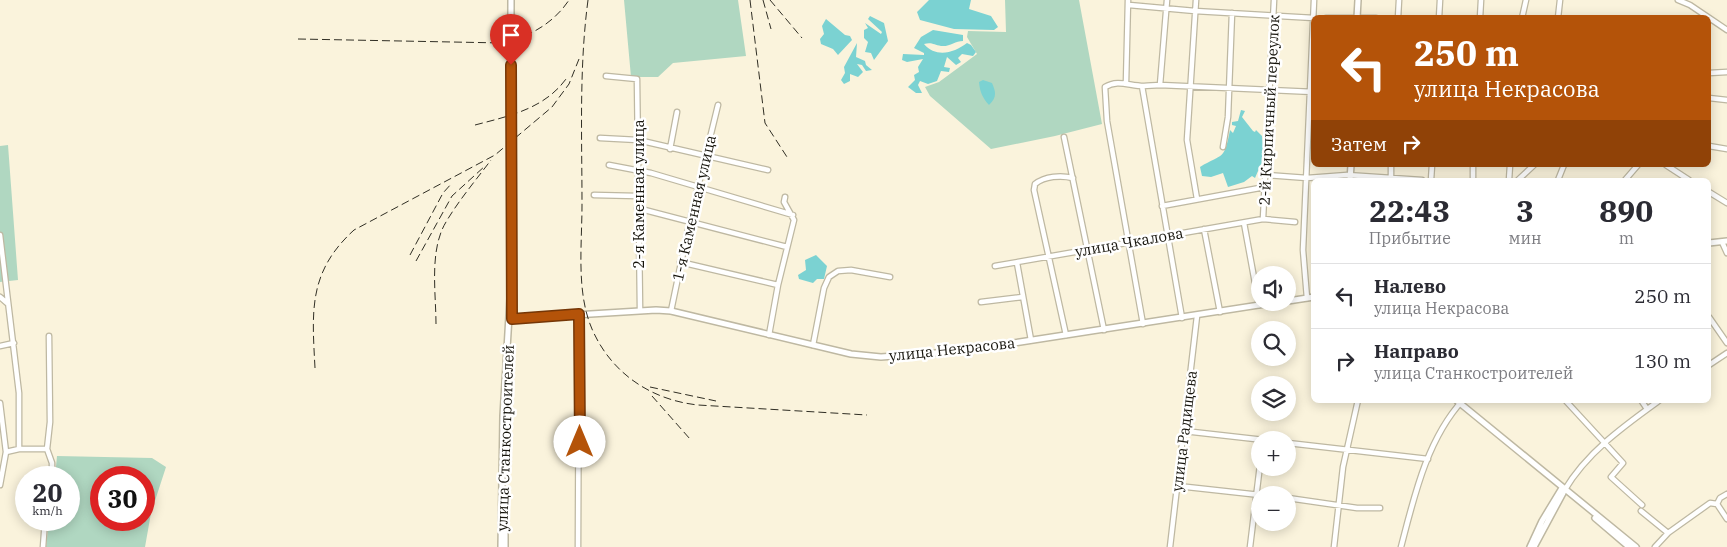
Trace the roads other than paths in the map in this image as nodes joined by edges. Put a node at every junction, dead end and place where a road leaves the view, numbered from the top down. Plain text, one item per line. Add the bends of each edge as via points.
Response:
1 (511, 0) edge
2 (1167, 0) edge
3 (1196, 0) edge
4 (1274, 0) edge
5 (1314, 0) edge
6 (1358, 0) edge
7 (1399, 0) edge
8 (1440, 0) edge
9 (1481, 0) edge
10 (1526, 0) edge
11 (1560, 0) edge
12 (1678, 0) edge
13 (1129, 2) edge
14 (1166, 9) junction
15 (1195, 11) junction
16 (1232, 13) junction
17 (1313, 15) edge
18 (1357, 15) edge
19 (1398, 15) edge
20 (1439, 15) edge
21 (1480, 15) edge
22 (1523, 15) edge
23 (1558, 15) edge
24 (1705, 15) edge
25 (1274, 16) junction
26 (1311, 18) edge
27 (1711, 19) edge
28 (1727, 30) edge
29 (1727, 72) edge
30 (1711, 73) edge
31 (606, 76) dead end
32 (1126, 83) junction
33 (1160, 85) junction
34 (1142, 86) junction
35 (1190, 87) junction
36 (1269, 89) junction
37 (1230, 90) junction
38 (1311, 92) edge
39 (1711, 98) edge
40 (1727, 100) edge
41 (718, 105) dead end
42 (1311, 109) edge
43 (677, 112) dead end
44 (1064, 137) dead end
45 (600, 138) dead end
46 (638, 140) junction
47 (1223, 146) dead end
48 (1711, 146) edge
49 (670, 149) junction
50 (1727, 149) edge
51 (705, 157) junction
52 (609, 165) dead end
53 (1532, 167) edge
54 (1636, 167) edge
55 (1669, 167) edge
56 (637, 169) junction
57 (768, 170) dead end
58 (1267, 175) junction
59 (1073, 178) junction
60 (1307, 178) junction
61 (1350, 178) edge
62 (1520, 178) edge
63 (1627, 178) edge
64 (1686, 178) edge
65 (698, 186) junction
66 (1265, 188) junction
67 (1711, 193) edge
68 (594, 195) dead end
69 (637, 196) junction
70 (785, 197) dead end
71 (1197, 199) junction
72 (1727, 203) edge
73 (1162, 206) junction
74 (637, 208) junction
75 (793, 215) junction
76 (690, 220) junction
77 (1263, 220) junction
78 (1295, 222) dead end
79 (1244, 223) junction
80 (1204, 229) junction
81 (0, 235) edge
82 (1168, 236) junction
83 (1725, 241) edge
84 (1129, 242) junction
85 (1711, 243) edge
86 (787, 247) junction
87 (1088, 250) junction
88 (1727, 253) edge
89 (1050, 256) junction
90 (680, 262) junction
91 (1017, 263) junction
92 (995, 266) dead end
93 (1252, 266) edge
94 (890, 277) dead end
95 (778, 285) junction
96 (0, 297) edge
97 (1023, 297) junction
98 (1311, 297) edge
99 (1307, 298) junction
100 (1296, 300) edge
101 (981, 302) dead end
102 (7, 303) junction
103 (1251, 307) edge
104 (640, 309) junction
105 (672, 311) junction
106 (1220, 312) junction
107 (579, 314) junction
108 (1197, 316) junction
109 (1182, 318) junction
110 (510, 319) junction
111 (1711, 320) edge
112 (1143, 324) junction
113 (1104, 330) junction
114 (769, 334) junction
115 (1066, 335) junction
116 (49, 336) dead end
117 (1031, 340) junction
118 (14, 344) junction
119 (1727, 344) edge
120 (813, 345) junction
121 (0, 346) edge
122 (1727, 353) edge
123 (1711, 364) edge
124 (0, 403) edge
125 (1357, 403) edge
126 (1459, 403) edge
127 (1462, 403) edge
128 (1568, 403) edge
129 (1643, 403) edge
130 (1656, 403) edge
131 (1648, 409) junction
132 (1184, 431) junction
133 (1251, 439) edge
134 (1296, 444) edge
135 (1604, 444) junction
136 (19, 449) junction
137 (47, 449) junction
138 (1346, 450) junction
139 (6, 452) junction
140 (1428, 459) junction
141 (52, 466) edge
142 (0, 485) edge
143 (1178, 486) junction
144 (1563, 489) junction
145 (1251, 494) edge
146 (1727, 494) edge
147 (1296, 499) edge
148 (1338, 504) junction
149 (1717, 504) junction
150 (1380, 508) dead end
151 (1727, 519) edge
152 (44, 531) edge
153 (1252, 531) edge
154 (1668, 533) junction
155 (43, 547) edge
156 (503, 547) edge
157 (578, 547) edge
158 (1170, 547) edge
159 (1250, 547) edge
160 (1334, 547) edge
161 (1401, 547) edge
162 (1530, 547) edge
163 (1534, 547) edge
164 (1629, 547) edge
165 (1636, 547) edge
166 (1655, 547) edge

1 - 110 main road, улица Станкостроителей
2 - 14 street
3 - 15 street
4 - 25 street, 2-й Кирпичный переулок
5 - 17 street
6 - 18 main road
7 - 19 street
8 - 20 street
9 - 21 street
10 - 22 street
11 - 23 street
12 - 24 street
13 - 14 street
13 - 32 street
14 - 15 street
14 - 33 street
15 - 16 street
15 - 35 street
16 - 25 street
16 - 37 street
25 - 26 street
25 - 36 street, 2-й Кирпичный переулок
27 - 28 street
29 - 30 street
31 - 46 street, 2-я Каменная улица via 637,79
32 - 34 street
32 - 84 street via 1105,87 1107,121
33 - 34 street
33 - 35 street
34 - 73 street
35 - 37 street
35 - 71 street via 1187,140
36 - 37 street
36 - 38 street
36 - 58 street, 2-й Кирпичный переулок
37 - 47 street
39 - 40 street
41 - 51 street, 1-я Каменная улица
42 - 60 street
43 - 49 street
44 - 59 street
45 - 46 street
46 - 49 street
46 - 56 street, 2-я Каменная улица
48 - 50 street
49 - 51 street
51 - 57 street
51 - 65 street, 1-я Каменная улица
52 - 56 street
53 - 62 street
54 - 63 street
55 - 64 street
56 - 65 street
56 - 69 street, 2-я Каменная улица
58 - 60 street
58 - 66 street, 2-й Кирпичный переулок
59 - 87 street
59 - 89 street via 1062,176 1035,184
60 - 61 street
60 - 99 street via 1303,250
65 - 75 street
65 - 76 street, 1-я Каменная улица
66 - 71 street
66 - 77 street, 2-й Кирпичный переулок
67 - 72 street
68 - 69 street
69 - 74 street, 2-я Каменная улица
70 - 75 street via 784,202
71 - 73 street
73 - 82 street
74 - 76 street
74 - 104 street, 2-я Каменная улица
75 - 86 street
76 - 86 street
76 - 90 street, 1-я Каменная улица
77 - 78 street, улица Чкалова
77 - 79 street, улица Чкалова
79 - 80 street, улица Чкалова
79 - 93 street
80 - 82 street, улица Чкалова
80 - 106 street
81 - 102 street
82 - 84 street, улица Чкалова
82 - 109 street
83 - 85 main road
83 - 88 street
84 - 87 street, улица Чкалова
84 - 112 street
86 - 95 street
87 - 89 street, улица Чкалова
87 - 113 street
89 - 91 street, улица Чкалова
89 - 115 street
90 - 95 street
90 - 105 street, 1-я Каменная улица
91 - 92 street, улица Чкалова
91 - 97 street
94 - 120 street via 850,270 838,271 829,277
95 - 114 street
96 - 102 street
97 - 101 street
97 - 117 street
98 - 99 main road
99 - 100 main road
102 - 118 street
103 - 106 main road, улица Некрасова
104 - 105 main road, улица Некрасова
104 - 107 main road, улица Некрасова
105 - 114 main road, улица Некрасова
106 - 108 main road, улица Некрасова
107 - 110 main road, улица Некрасова
107 - 157 street
108 - 109 main road, улица Некрасова
108 - 132 street, улица Радищева
109 - 112 main road, улица Некрасова
110 - 156 main road, улица Станкостроителей
111 - 119 street
112 - 113 main road, улица Некрасова
113 - 115 main road, улица Некрасова
114 - 120 main road, улица Некрасова
115 - 117 main road, улица Некрасова
116 - 137 street via 50,422
117 - 120 main road, улица Некрасова via 914,356 881,357
118 - 121 street
118 - 136 street via 19,393
122 - 123 street
124 - 139 street
125 - 138 street
126 - 140 street
127 - 144 main road
128 - 135 street
129 - 131 street
130 - 131 street
131 - 135 street
132 - 133 street
132 - 143 street, улица Радищева
134 - 138 street
135 - 144 street
135 - 154 street via 1623,463 1610,477
136 - 137 street
136 - 139 street
137 - 141 street
138 - 140 street
138 - 148 street
139 - 142 street
140 - 161 street
143 - 145 street
143 - 158 street, улица Радищева
144 - 162 main road via 1538,527
144 - 163 main road
144 - 164 main road
144 - 165 main road
146 - 149 street
147 - 148 street
148 - 150 street
148 - 160 street
149 - 151 street
149 - 154 street via 1710,503
152 - 155 street
153 - 159 street
154 - 166 street

